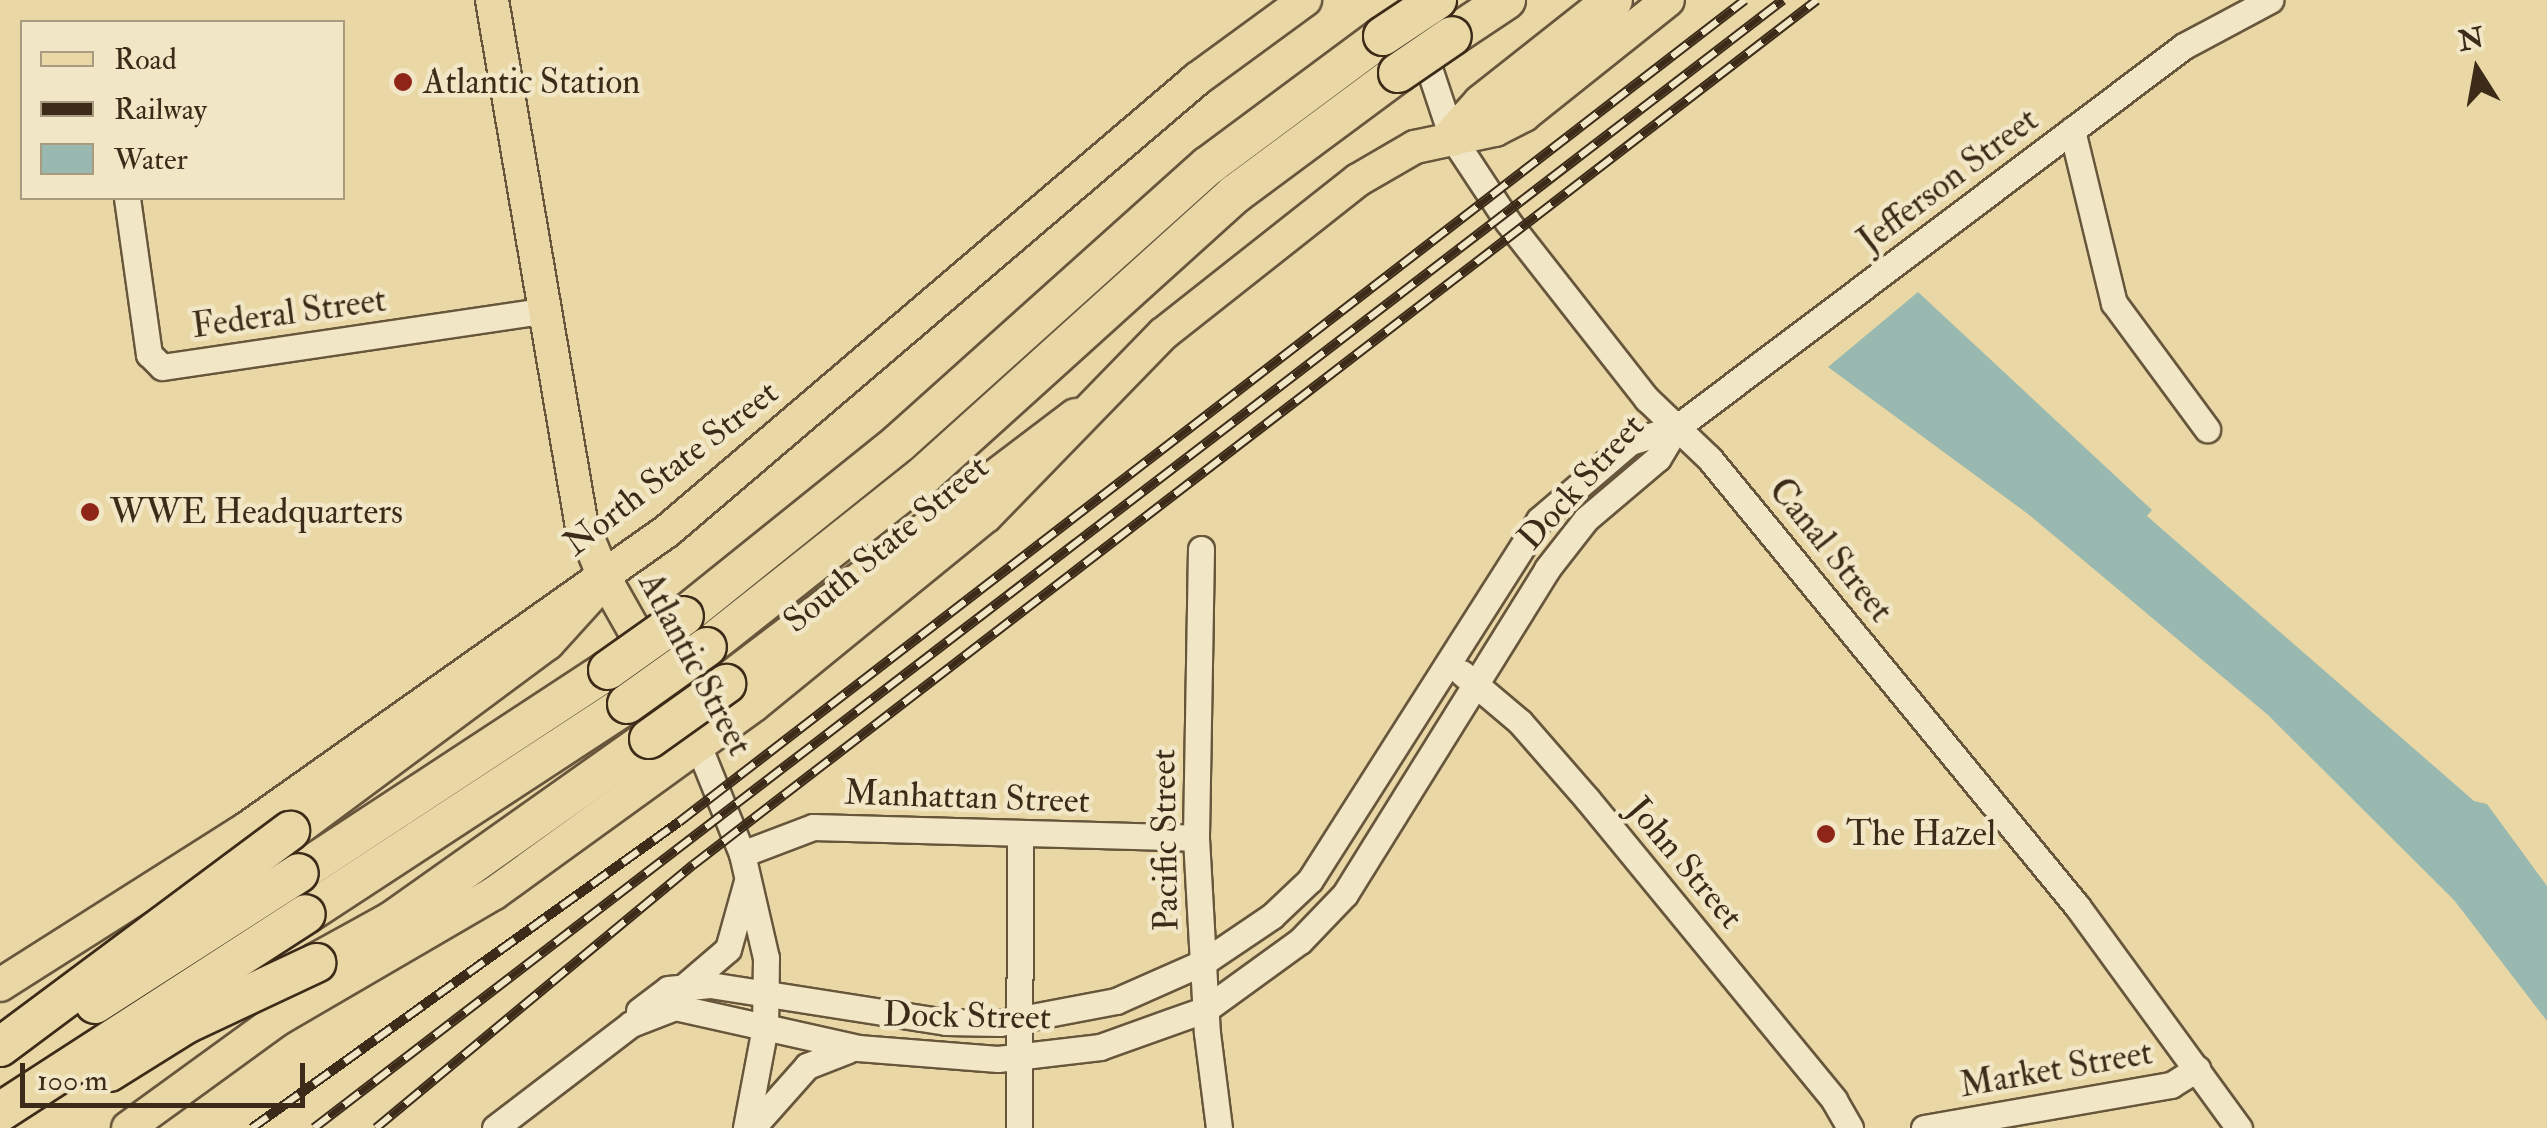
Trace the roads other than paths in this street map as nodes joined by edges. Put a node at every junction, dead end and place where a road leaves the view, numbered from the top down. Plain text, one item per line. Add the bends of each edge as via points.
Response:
1 (492, 0) edge
2 (1304, 0) edge
3 (1406, 0) edge
4 (1437, 0) edge
5 (1506, 0) edge
6 (1613, 0) edge
7 (1668, 0) edge
8 (2270, 0) edge
9 (2072, 130) junction
10 (1452, 136) junction
11 (128, 200) edge
12 (542, 311) junction
13 (1076, 418) junction
14 (1676, 428) junction
15 (2206, 429) dead end
16 (1201, 549) dead end
17 (604, 577) junction
18 (1446, 663) junction
19 (1475, 681) junction
20 (698, 744) junction
21 (246, 829) junction
22 (1020, 834) junction
23 (1196, 838) junction
24 (745, 865) junction
25 (1204, 962) junction
26 (0, 985) edge
27 (686, 985) junction
28 (768, 991) junction
29 (307, 1002) junction
30 (1206, 1009) junction
31 (1018, 1022) junction
32 (631, 1024) junction
33 (765, 1027) junction
34 (0, 1047) edge
35 (858, 1048) junction
36 (1018, 1058) junction
37 (0, 1066) edge
38 (2196, 1069) junction
39 (0, 1112) edge
40 (18, 1128) edge
41 (128, 1128) edge
42 (495, 1128) edge
43 (749, 1128) edge
44 (1019, 1128) edge
45 (1219, 1128) edge
46 (1850, 1128) edge
47 (1924, 1128) edge
48 (2239, 1128) edge

1 - 12 main road, Atlantic Street
2 - 17 main road, North State Street via 1197,79 710,497
3 - 10 street, Canal Street
4 - 37 highway, bridge via 1208,166 899,444 684,616
5 - 39 highway, bridge via 1235,194 925,474 707,647
6 - 10 highway via 1482,104
7 - 10 main road, South State Street via 1524,115 1495,130
8 - 9 street, Jefferson Street via 2184,46
9 - 14 street, Jefferson Street
9 - 15 street via 2114,302
10 - 13 main road, South State Street via 1402,152 1358,180 1163,334
10 - 14 street, Canal Street via 1508,222
11 - 12 street, Federal Street via 146,342 162,366
12 - 17 main road, Atlantic Street via 570,481
13 - 20 main road, South State Street via 1026,477 922,572
13 - 40 highway, bridge via 726,684 392,921 186,1024
14 - 18 street, Dock Street via 1630,442 1554,504
14 - 19 street, Dock Street via 1658,458 1576,530
14 - 38 street, Canal Street via 1710,458 2042,862
16 - 23 street, Pacific Street
17 - 20 main road, Atlantic Street
17 - 21 main road, North State Street via 552,607
17 - 34 highway, bridge via 546,642
18 - 19 street, John Street
18 - 25 street, Dock Street via 1310,880 1272,916
19 - 30 street, Dock Street via 1345,894 1300,941
19 - 46 street, John Street via 1588,800
20 - 24 street, Atlantic Street
20 - 29 main road, South State Street via 493,894
21 - 26 main road, North State Street
21 - 29 street
22 - 23 street, Manhattan Street
22 - 24 street, Manhattan Street via 813,828
22 - 31 street
23 - 25 street, Pacific Street
24 - 27 street via 728,948
24 - 28 street, Atlantic Street
25 - 30 street, Pacific Street
25 - 31 street, Dock Street via 1116,1001
27 - 28 street, Dock Street
27 - 32 street via 654,996
28 - 31 street, Dock Street via 946,1022
28 - 33 street, Atlantic Street
29 - 41 main road, South State Street
30 - 36 street, Dock Street via 1100,1047
30 - 45 street, Pacific Street
31 - 36 street
32 - 33 street, Dock Street via 687,1007
32 - 42 street
33 - 35 street, Dock Street
33 - 43 street, Atlantic Street
35 - 36 street, Dock Street
35 - 43 street via 806,1066
36 - 44 street
38 - 47 street, Market Street via 2171,1085
38 - 48 street, Canal Street

